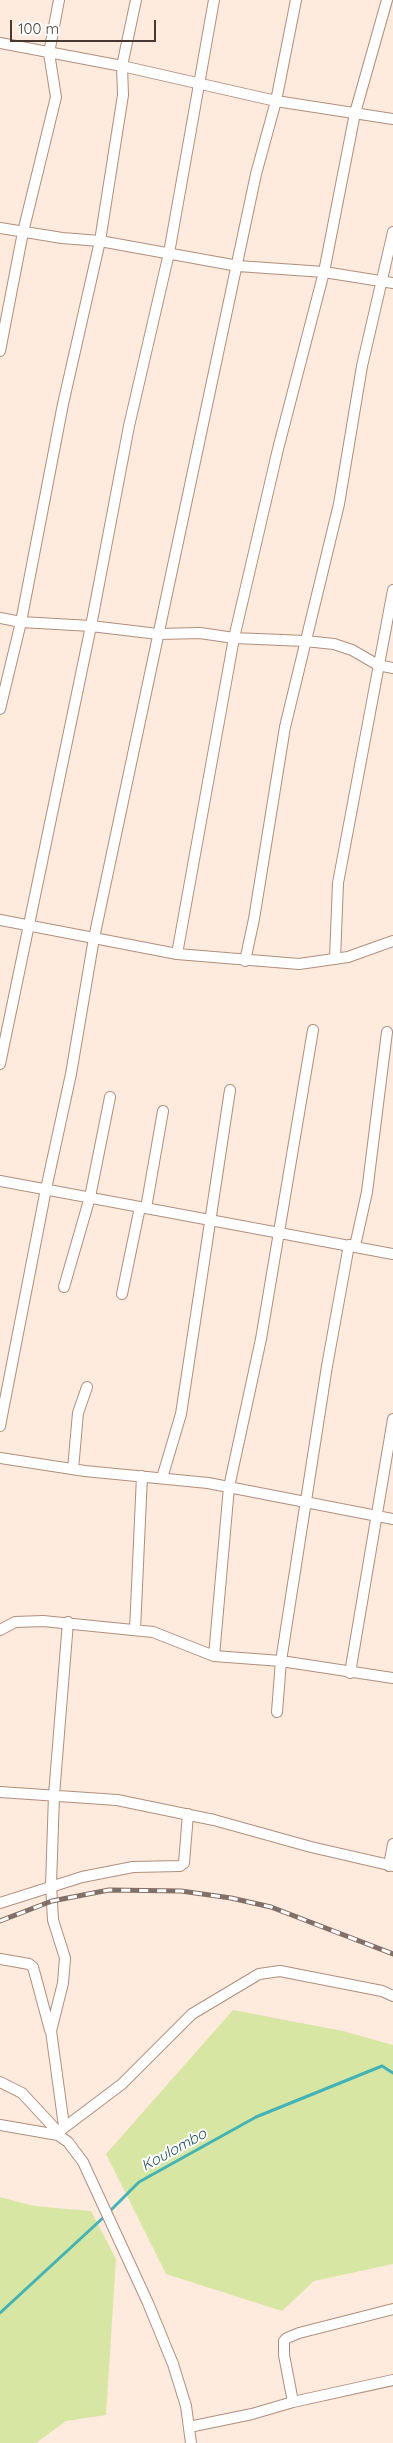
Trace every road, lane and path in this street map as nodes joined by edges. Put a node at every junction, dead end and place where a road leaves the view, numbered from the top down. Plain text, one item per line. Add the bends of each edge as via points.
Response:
1 (59, 0) edge
2 (136, 0) edge
3 (214, 0) edge
4 (296, 0) edge
5 (387, 0) edge
6 (0, 43) edge
7 (49, 53) junction
8 (122, 66) junction
9 (198, 84) junction
10 (276, 101) junction
11 (355, 113) junction
12 (393, 119) edge
13 (0, 228) edge
14 (23, 232) junction
15 (393, 232) edge
16 (100, 240) junction
17 (169, 252) junction
18 (238, 266) junction
19 (324, 272) junction
20 (380, 282) junction
21 (393, 283) edge
22 (0, 351) edge
23 (393, 590) edge
24 (0, 618) edge
25 (21, 622) junction
26 (91, 626) junction
27 (158, 634) junction
28 (234, 638) junction
29 (305, 641) junction
30 (378, 665) junction
31 (393, 668) edge
32 (0, 709) edge
33 (0, 920) edge
34 (28, 925) junction
35 (94, 938) junction
36 (393, 940) edge
37 (176, 954) junction
38 (335, 960) junction
39 (244, 961) junction
40 (313, 1030) dead end
41 (387, 1032) dead end
42 (0, 1064) edge
43 (230, 1090) dead end
44 (110, 1097) dead end
45 (163, 1111) dead end
46 (0, 1181) edge
47 (46, 1189) junction
48 (90, 1197) junction
49 (143, 1207) junction
50 (212, 1220) junction
51 (280, 1232) junction
52 (352, 1246) junction
53 (393, 1254) edge
54 (64, 1287) dead end
55 (122, 1294) dead end
56 (87, 1387) dead end
57 (393, 1420) edge
58 (0, 1426) edge
59 (0, 1458) edge
60 (73, 1469) junction
61 (142, 1476) junction
62 (162, 1478) junction
63 (229, 1487) junction
64 (307, 1502) junction
65 (375, 1516) junction
66 (393, 1519) edge
67 (68, 1622) junction
68 (0, 1630) edge
69 (135, 1630) junction
70 (214, 1656) junction
71 (281, 1662) junction
72 (350, 1673) junction
73 (393, 1678) edge
74 (277, 1712) dead end
75 (0, 1792) edge
76 (54, 1795) junction
77 (188, 1814) junction
78 (393, 1844) edge
79 (391, 1866) edge
80 (51, 1886) junction
81 (0, 1903) edge
82 (0, 1959) edge
83 (393, 1996) edge
84 (51, 2031) junction
85 (0, 2082) edge
86 (0, 2125) edge
87 (60, 2132) junction
88 (393, 2309) edge
89 (393, 2380) edge
90 (293, 2402) junction
91 (189, 2427) junction
92 (191, 2443) edge

1 - 7 street
2 - 8 street
3 - 9 street
4 - 10 street
5 - 11 street
6 - 7 street
7 - 8 street
7 - 14 street via 56,98
8 - 9 street
8 - 16 street via 123,95
9 - 10 street
9 - 17 street
10 - 11 street
10 - 18 street via 256,174
11 - 12 street
11 - 19 street
13 - 14 street
14 - 16 street
14 - 22 street
15 - 20 street
16 - 17 street
16 - 25 street via 63,404
17 - 18 street
17 - 26 street via 129,426
18 - 19 street
18 - 27 street
19 - 20 street
19 - 28 street
20 - 21 street
20 - 29 street via 339,504
23 - 30 street
24 - 25 street
25 - 26 street
25 - 32 street
26 - 27 street
26 - 34 street
27 - 28 street via 200,633
27 - 35 street
28 - 29 street
28 - 37 street
29 - 30 street via 334,644
29 - 39 street via 285,727
30 - 31 street
30 - 38 street via 338,882
33 - 34 street
34 - 35 street
34 - 42 street
35 - 37 street
35 - 47 street via 71,1074
36 - 38 street
37 - 39 street
38 - 39 street via 300,964
40 - 51 street
41 - 52 street via 367,1192
43 - 50 street
44 - 48 street
45 - 49 street
46 - 47 street
47 - 48 street
47 - 58 street
48 - 49 street
48 - 54 street
49 - 50 street
49 - 55 street
50 - 51 street
50 - 62 street via 181,1414
51 - 52 street
51 - 63 street
52 - 53 street
52 - 64 street via 327,1366
56 - 60 street via 78,1414
57 - 65 street
59 - 60 street
60 - 61 street
61 - 62 street
61 - 69 street
62 - 63 street
63 - 64 street
63 - 70 street
64 - 65 street
64 - 71 street
65 - 66 street
65 - 72 street
67 - 68 street via 15,1622
67 - 69 street
67 - 76 street
69 - 70 street via 166,1635
70 - 71 street
71 - 72 street
71 - 74 street
72 - 73 street
75 - 76 street
76 - 77 street via 117,1800
76 - 80 street
77 - 79 street
77 - 80 street via 184,1863 180,1866 133,1867 82,1876
78 - 79 street
80 - 81 street
80 - 84 street via 53,1920 65,1958
82 - 84 street via 33,1967
83 - 87 street via 382,1991 280,1971 260,1974 192,2014 122,2084
84 - 87 street
85 - 87 street via 22,2093
86 - 87 street
87 - 91 street via 96,2187 148,2303 173,2364
88 - 90 street via 287,2338 284,2355
89 - 90 street
90 - 91 street
91 - 92 street

